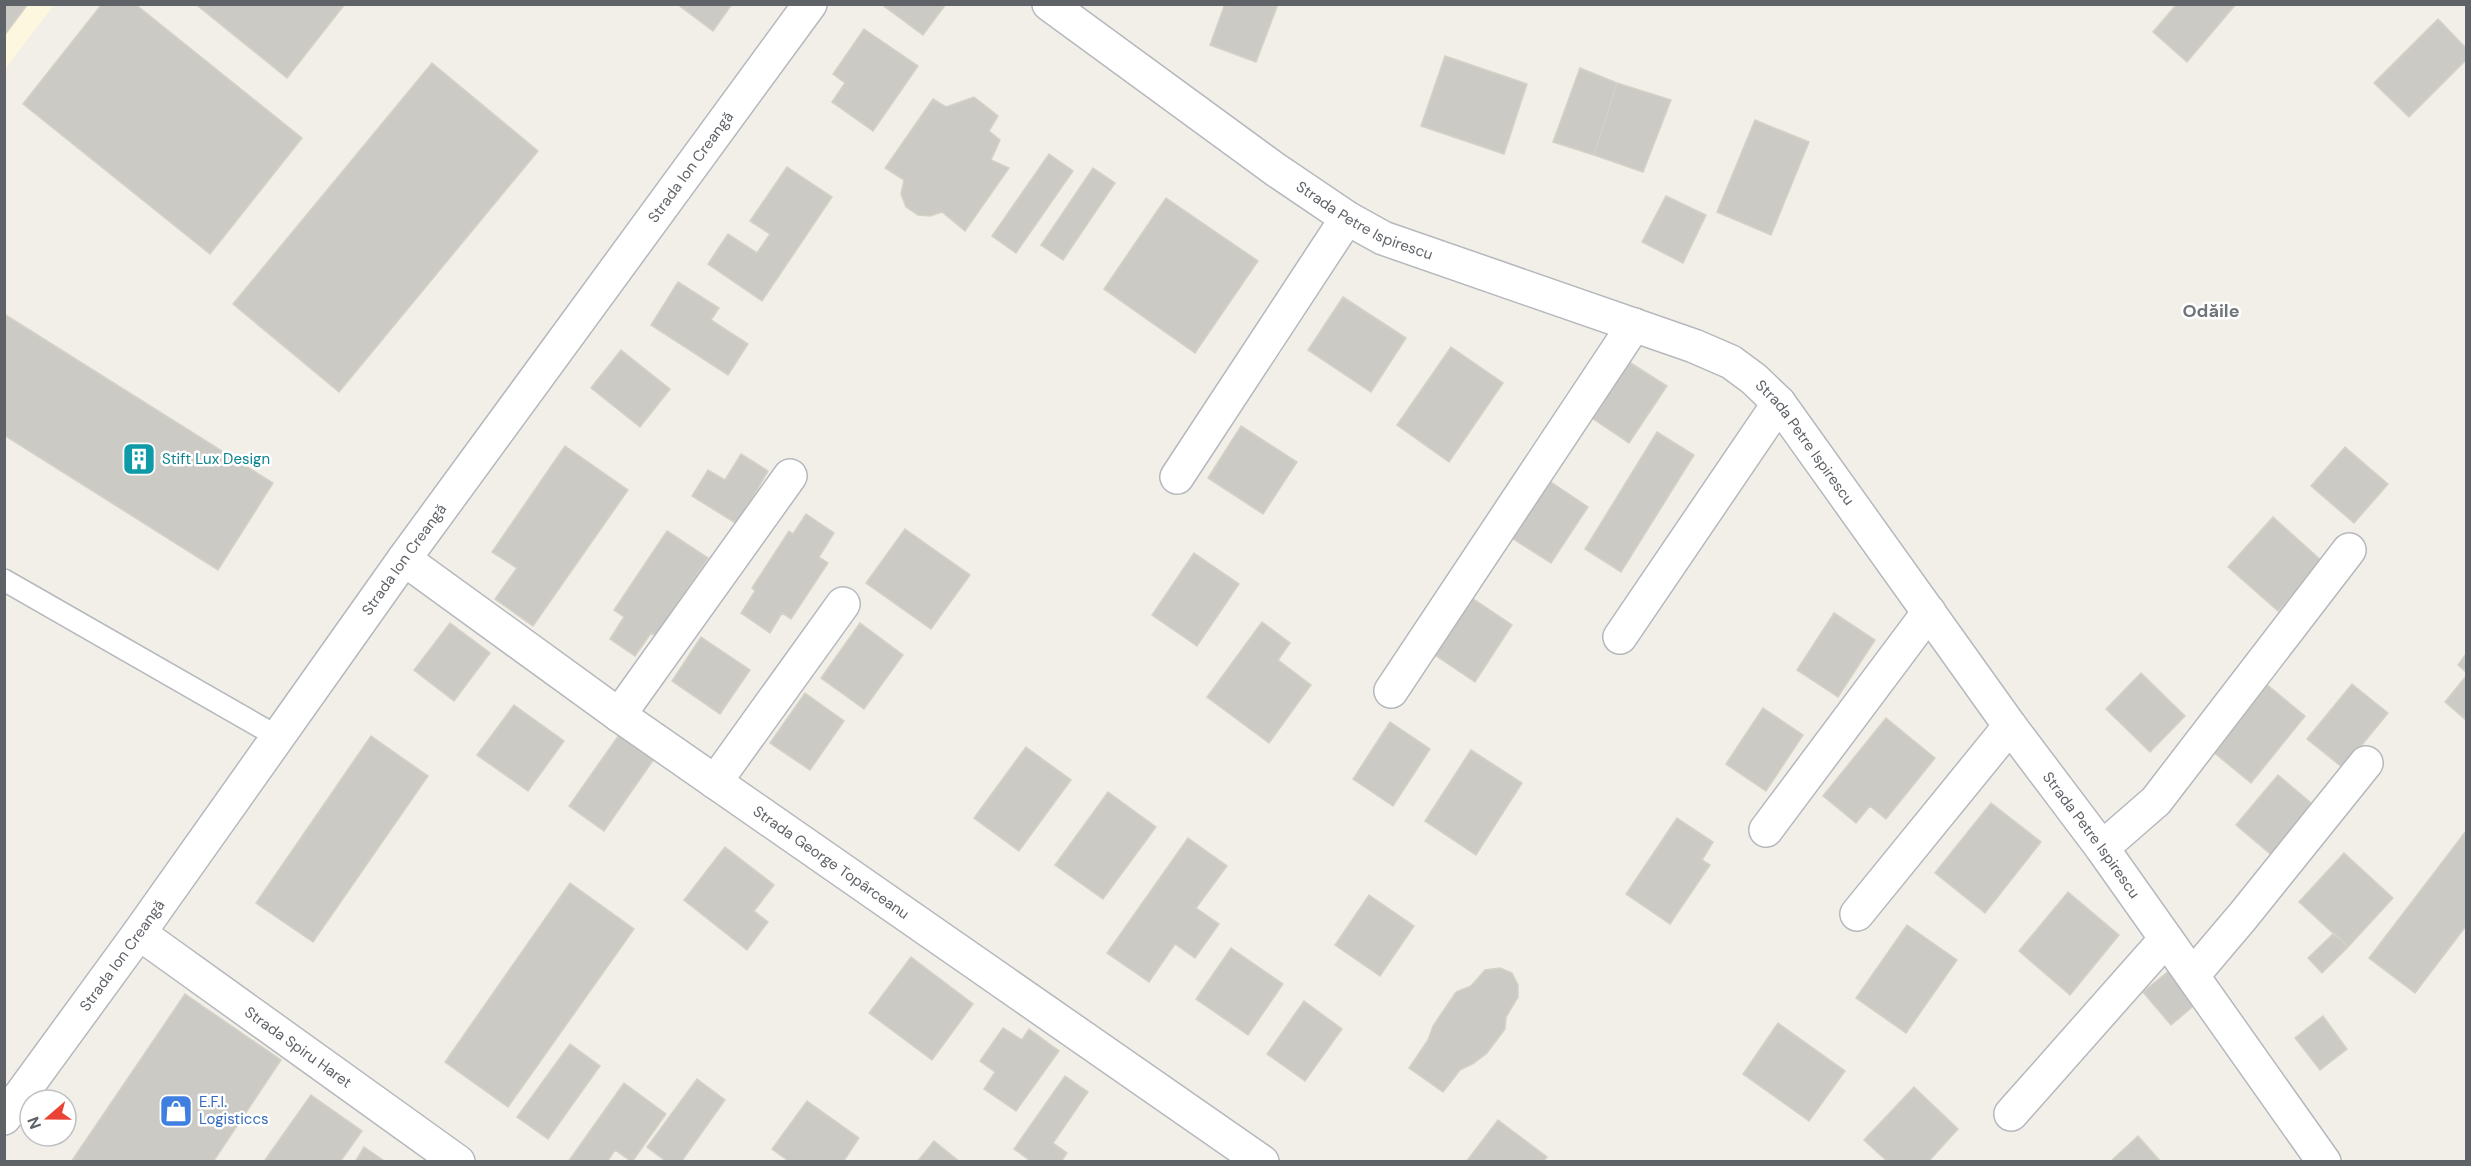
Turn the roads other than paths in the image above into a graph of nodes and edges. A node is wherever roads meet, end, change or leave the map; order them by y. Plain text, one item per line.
1 (810, 4) edge
2 (1048, 4) edge
3 (1347, 218) junction
4 (1634, 325) junction
5 (1779, 403) junction
6 (790, 476) dead end
7 (1177, 477) dead end
8 (2349, 550) dead end
9 (404, 559) junction
10 (4, 580) edge
11 (843, 604) dead end
12 (1929, 612) junction
13 (1620, 637) dead end
14 (1390, 692) dead end
15 (619, 715) junction
16 (2010, 726) junction
17 (278, 737) junction
18 (2366, 763) dead end
19 (715, 782) junction
20 (1766, 830) dead end
21 (2102, 848) junction
22 (1857, 914) dead end
23 (139, 933) junction
24 (2166, 939) junction
25 (2193, 975) junction
26 (2011, 1114) dead end
27 (4, 1118) edge
28 (458, 1161) edge
29 (1262, 1161) edge
30 (2324, 1161) edge

1 - 9 street, Strada Ion Creangă
2 - 3 street, Strada Petre Ispirescu
3 - 4 street, Strada Petre Ispirescu
3 - 7 street
4 - 5 street, Strada Petre Ispirescu
4 - 14 street
5 - 12 street, Strada Petre Ispirescu
5 - 13 street
6 - 15 street
8 - 21 street
9 - 15 street, Strada George Topârceanu
9 - 17 street, Strada Ion Creangă
10 - 17 lane
11 - 19 street
12 - 16 street, Strada Petre Ispirescu
12 - 20 street
15 - 19 street, Strada George Topârceanu
16 - 21 street, Strada Petre Ispirescu
16 - 22 street
17 - 23 street, Strada Ion Creangă
18 - 25 street
19 - 29 street, Strada George Topârceanu
21 - 24 street, Strada Petre Ispirescu
23 - 27 street, Strada Ion Creangă
23 - 28 street, Strada Spiru Haret
24 - 25 street, Strada Petre Ispirescu
24 - 26 street
25 - 30 street, Strada Petre Ispirescu

